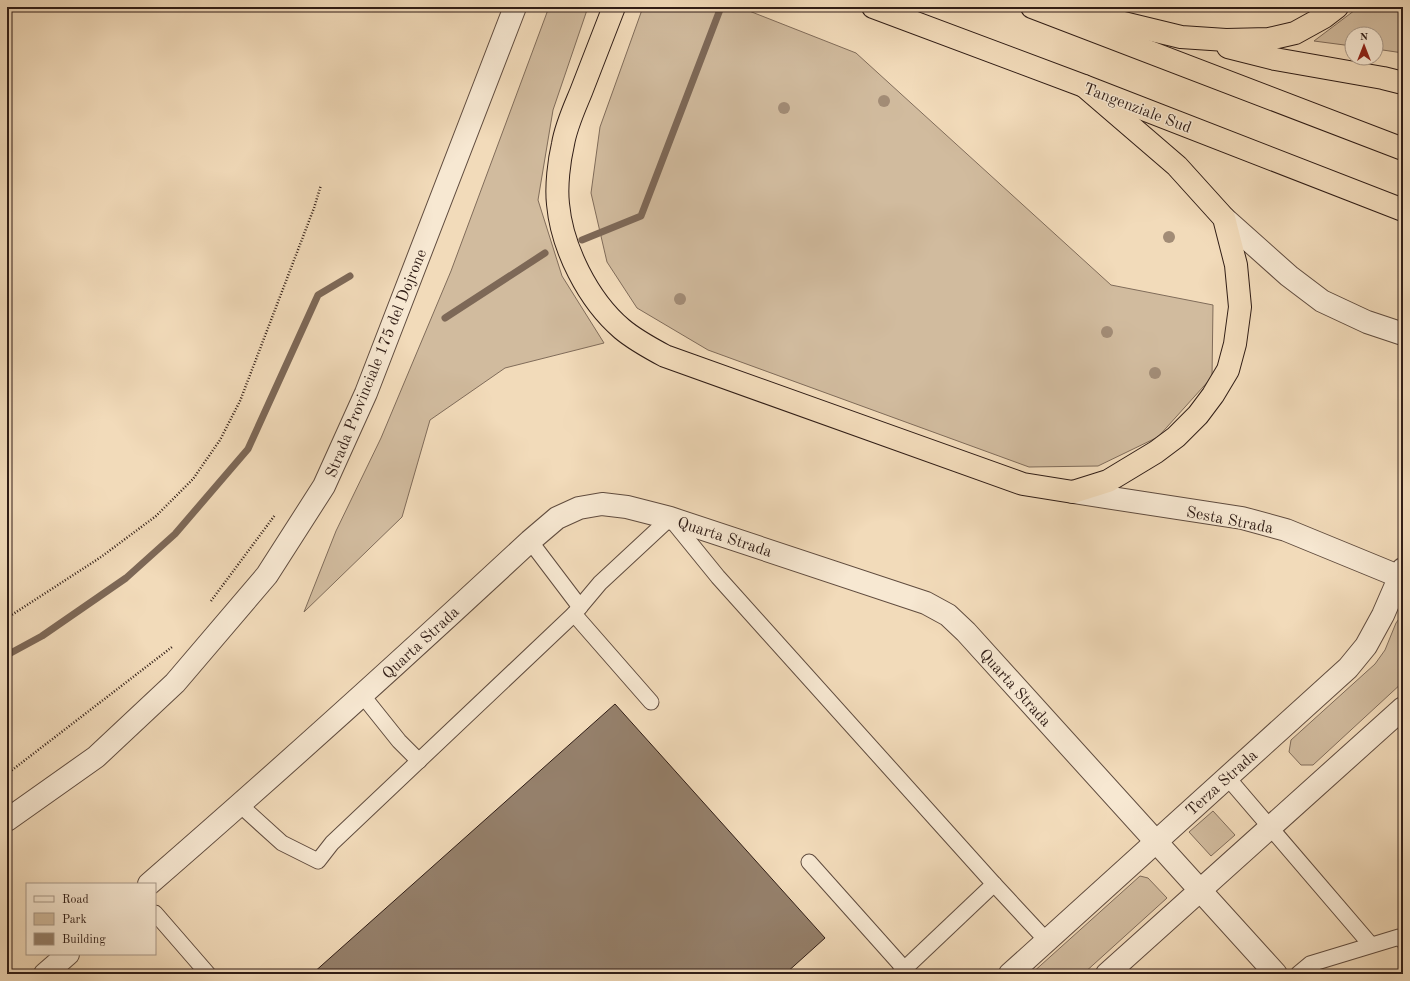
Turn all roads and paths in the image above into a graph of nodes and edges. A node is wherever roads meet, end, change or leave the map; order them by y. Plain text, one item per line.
1 (516, 7) edge
2 (614, 7) edge
3 (873, 7) edge
4 (1032, 7) edge
5 (1057, 7) edge
6 (1337, 7) edge
7 (1181, 37) junction
8 (1396, 80) edge
9 (1084, 86) junction
10 (1403, 149) edge
11 (321, 185) dead end
12 (1403, 210) edge
13 (1224, 218) junction
14 (1403, 334) edge
15 (1073, 492) junction
16 (277, 512) dead end
17 (670, 518) junction
18 (530, 541) junction
19 (1402, 574) edge
20 (207, 607) dead end
21 (577, 610) junction
22 (7, 618) edge
23 (177, 644) dead end
24 (362, 696) junction
25 (651, 702) dead end
26 (1403, 708) edge
27 (419, 761) junction
28 (7, 774) edge
29 (1227, 777) junction
30 (240, 805) junction
31 (7, 820) edge
32 (1270, 827) junction
33 (1156, 841) junction
34 (809, 862) dead end
35 (150, 883) edge
36 (994, 884) junction
37 (1201, 890) junction
38 (156, 914) edge
39 (1047, 941) junction
40 (1403, 941) edge
41 (1371, 945) junction
42 (67, 955) edge
43 (904, 972) edge
44 (45, 974) edge
45 (208, 974) edge
46 (1010, 974) edge
47 (1107, 974) edge
48 (1276, 974) edge
49 (1298, 974) edge

1 - 31 street, Strada Provinciale 175 del Dojrone
2 - 15 highway
3 - 9 highway, Tangenziale Sud
4 - 10 highway
5 - 7 highway
6 - 7 highway
7 - 8 highway
9 - 12 highway, Tangenziale Sud
9 - 13 highway
11 - 22 path
13 - 14 street
13 - 15 highway
15 - 19 street, Sesta Strada
16 - 20 path
17 - 18 street, Quarta Strada
17 - 21 lane
17 - 33 street, Quarta Strada
17 - 36 lane
18 - 21 lane
18 - 24 street, Quarta Strada
19 - 29 street, Terza Strada
21 - 25 lane
21 - 27 lane
23 - 28 path
24 - 27 lane
24 - 30 street, Quarta Strada
26 - 32 street
27 - 30 lane
29 - 32 lane
29 - 33 street, Terza Strada
30 - 35 street, Quarta Strada
32 - 37 street
32 - 41 lane
33 - 37 street, Quarta Strada
33 - 39 street, Terza Strada
34 - 43 lane
36 - 39 lane
36 - 43 lane
37 - 47 street
37 - 48 street, Quarta Strada
38 - 45 lane
39 - 46 street, Terza Strada
40 - 41 lane
41 - 49 lane
42 - 44 street

